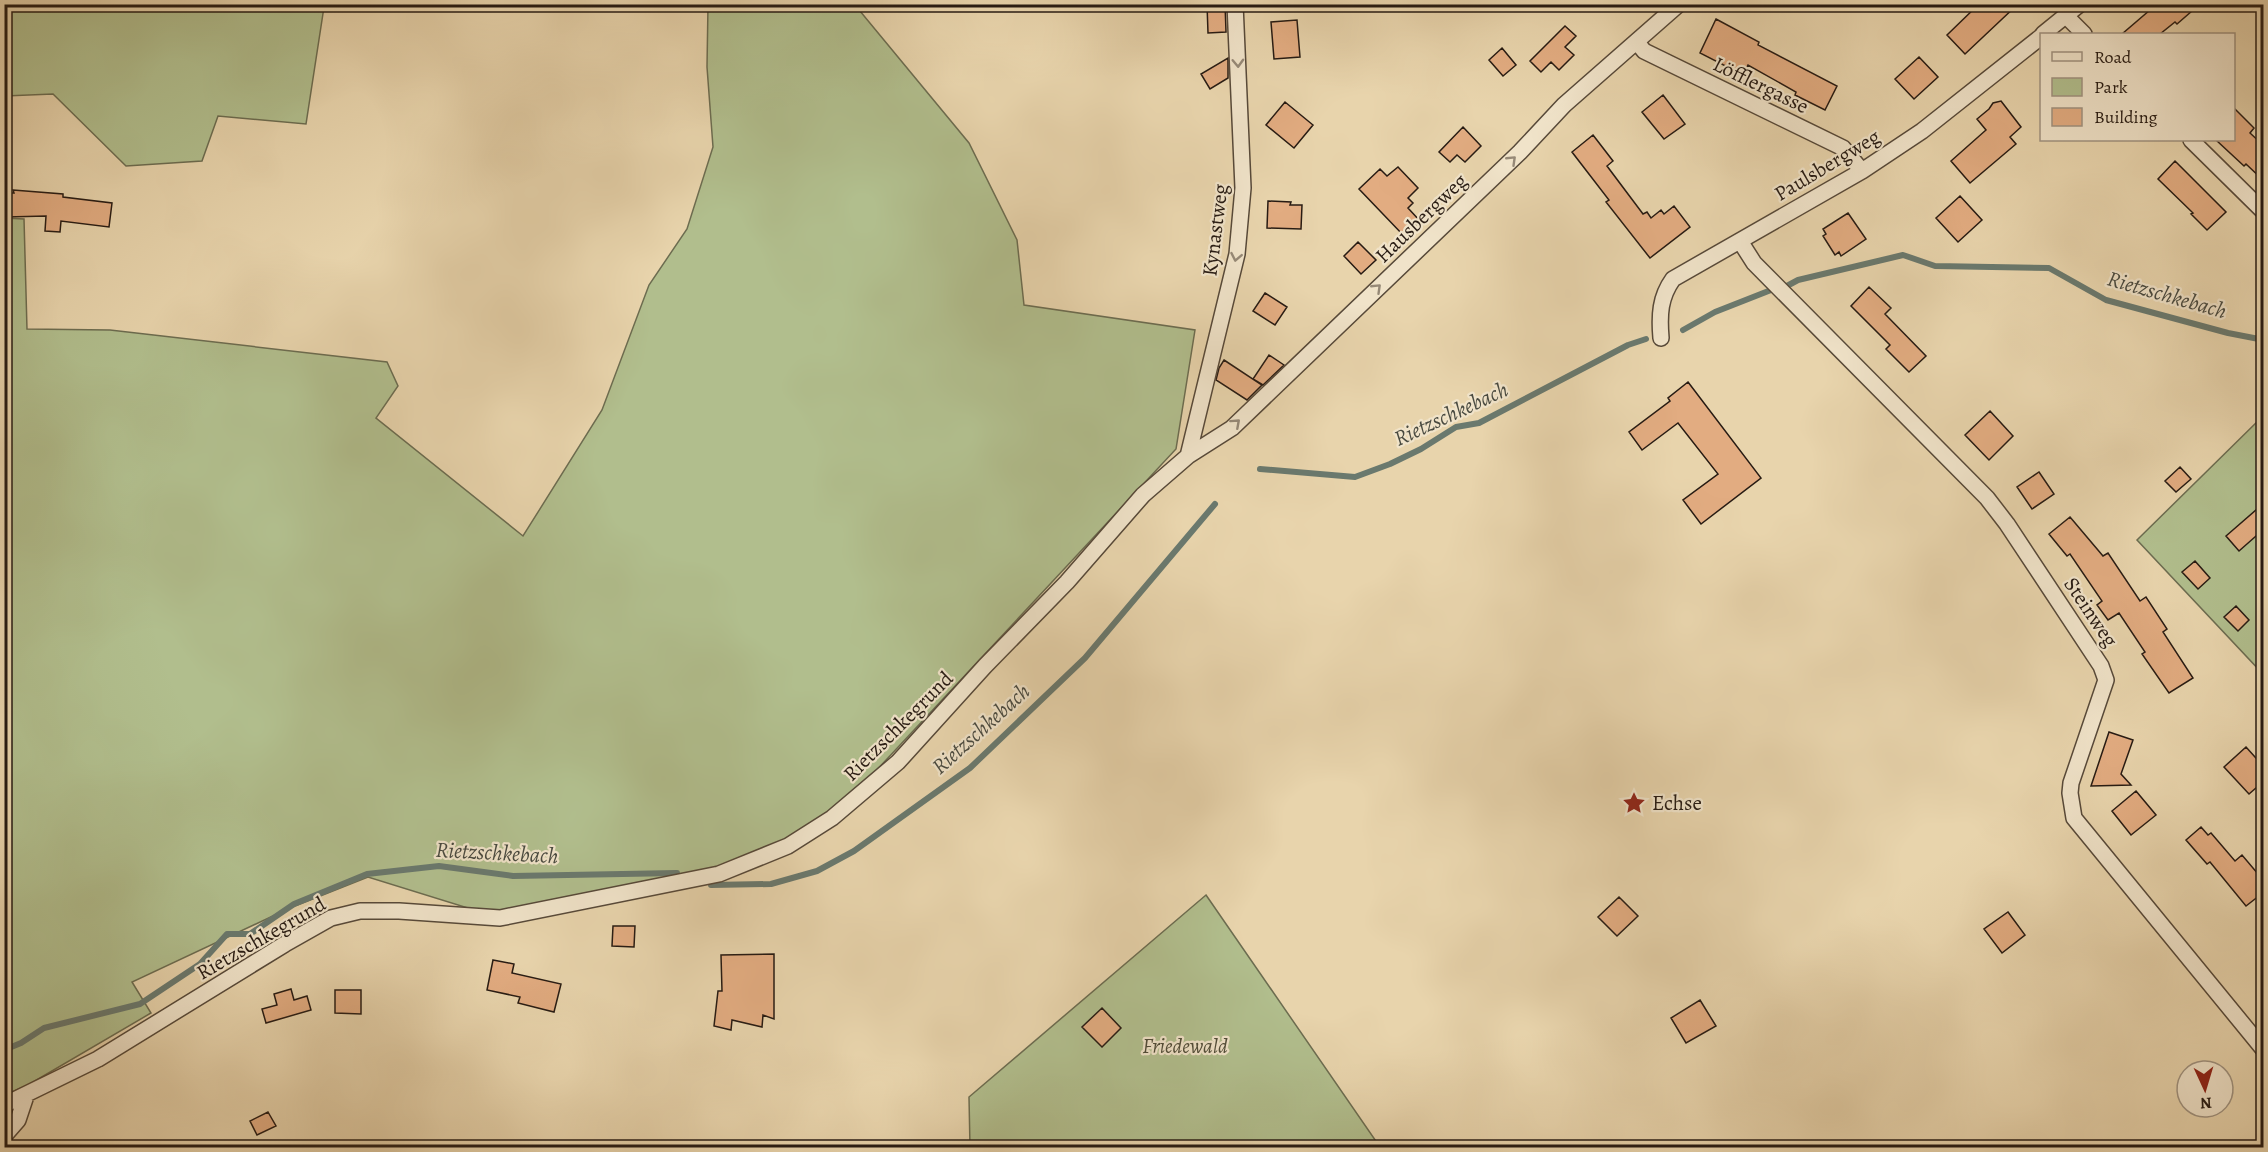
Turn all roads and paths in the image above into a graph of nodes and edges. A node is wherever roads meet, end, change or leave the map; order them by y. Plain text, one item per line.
1 (1235, 4) edge
2 (1679, 4) edge
3 (2079, 4) edge
4 (2066, 16) junction
5 (2045, 33) edge
6 (2083, 33) edge
7 (2040, 37) edge
8 (1637, 42) junction
9 (2192, 141) edge
10 (1862, 171) junction
11 (2264, 212) edge
12 (1740, 241) junction
13 (1661, 338) dead end
14 (1188, 456) junction
15 (2264, 1050) edge
16 (26, 1096) junction
17 (4, 1105) edge
18 (4, 1136) edge

1 -> 14 street, Kynastweg
2 - 8 street, Hausbergweg
3 - 4 street, Paulsbergweg
4 - 5 street, Paulsbergweg
4 - 6 street
7 - 10 street, Paulsbergweg
8 - 10 street, Löfflergasse
14 -> 8 street, Hausbergweg
9 - 11 street
10 - 12 street, Paulsbergweg
12 - 13 street, Paulsbergweg
12 - 15 street, Steinweg
14 - 16 street, Rietzschkegrund
16 - 17 street, Rietzschkegrund
16 - 18 street

